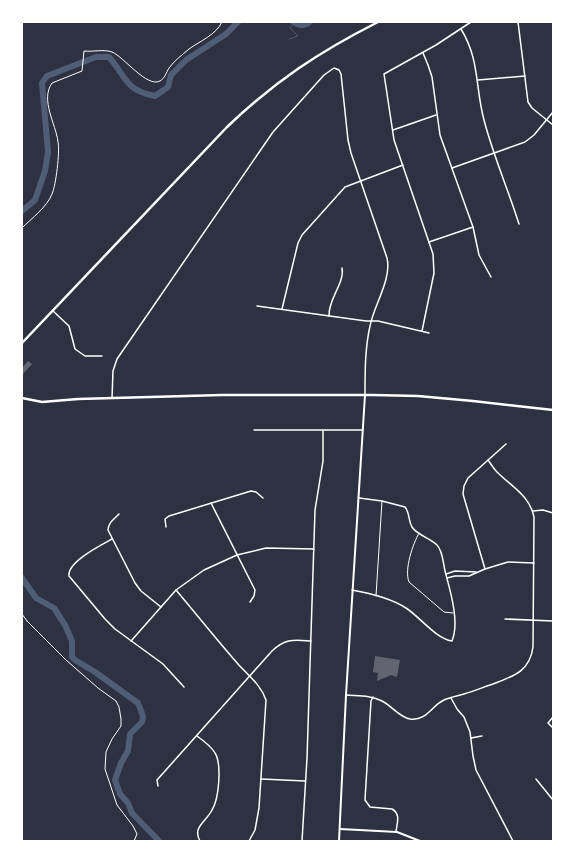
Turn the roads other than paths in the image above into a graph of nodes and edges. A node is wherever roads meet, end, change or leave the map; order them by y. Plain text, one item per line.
1 (378, 22) edge
2 (471, 22) edge
3 (518, 22) edge
4 (461, 29) junction
5 (423, 53) junction
6 (525, 76) junction
7 (478, 80) junction
8 (553, 112) edge
9 (436, 115) junction
10 (547, 120) junction
11 (553, 125) edge
12 (392, 130) junction
13 (495, 154) junction
14 (403, 165) junction
15 (452, 168) junction
16 (360, 181) junction
17 (519, 224) dead end
18 (473, 227) junction
19 (430, 242) junction
20 (342, 268) dead end
21 (491, 277) dead end
22 (257, 306) dead end
23 (282, 310) junction
24 (54, 311) junction
25 (329, 316) junction
26 (371, 321) junction
27 (422, 331) junction
28 (429, 333) dead end
29 (22, 343) edge
30 (102, 356) dead end
31 (365, 395) junction
32 (22, 398) edge
33 (112, 398) junction
34 (553, 410) edge
35 (254, 430) dead end
36 (363, 430) junction
37 (323, 431) junction
38 (506, 444) dead end
39 (488, 460) junction
40 (263, 498) dead end
41 (358, 498) junction
42 (382, 501) junction
43 (211, 503) junction
44 (533, 511) junction
45 (553, 513) edge
46 (119, 514) dead end
47 (166, 527) dead end
48 (419, 533) junction
49 (112, 539) junction
50 (314, 549) junction
51 (237, 555) junction
52 (534, 563) junction
53 (485, 569) junction
54 (476, 572) junction
55 (446, 574) junction
56 (447, 578) junction
57 (176, 590) junction
58 (352, 590) junction
59 (376, 596) junction
60 (250, 602) dead end
61 (161, 607) junction
62 (453, 613) junction
63 (505, 619) dead end
64 (534, 620) junction
65 (553, 621) edge
66 (131, 641) junction
67 (311, 641) junction
68 (250, 676) junction
69 (184, 687) dead end
70 (346, 695) junction
71 (373, 697) junction
72 (451, 697) junction
73 (553, 717) edge
74 (553, 728) edge
75 (197, 735) junction
76 (482, 736) dead end
77 (471, 738) junction
78 (536, 778) dead end
79 (261, 779) junction
80 (305, 781) junction
81 (158, 786) dead end
82 (553, 800) edge
83 (340, 829) junction
84 (396, 832) junction
85 (200, 841) edge
86 (249, 841) edge
87 (302, 841) edge
88 (339, 841) edge
89 (420, 841) edge
90 (513, 841) edge

1 - 24 main road
2 - 4 street
3 - 6 street
4 - 5 street
4 - 7 street
5 - 9 street
5 - 12 street
6 - 7 street
6 - 10 street
7 - 13 street
8 - 10 street
9 - 12 street
9 - 15 street
10 - 11 street
10 - 13 street
12 - 14 street
13 - 15 street
13 - 17 street
14 - 16 street
14 - 19 street
15 - 18 street
16 - 23 street
16 - 26 street
16 - 33 street
18 - 19 street
18 - 21 street
19 - 27 street
20 - 25 street
22 - 23 street
23 - 25 street
24 - 29 main road
24 - 30 street
25 - 26 street
26 - 27 street
26 - 31 street
27 - 28 street
31 - 33 main road
31 - 34 main road
31 - 36 street
32 - 33 main road
35 - 37 street
36 - 37 street
36 - 41 street
37 - 50 street
38 - 39 street
39 - 44 street
39 - 53 street
40 - 43 street
41 - 42 street
41 - 58 street
42 - 48 street
42 - 59 lane
43 - 47 street
43 - 51 street
44 - 45 street
44 - 52 street
46 - 49 street
48 - 55 street
48 - 62 lane
49 - 61 street
49 - 66 street
50 - 51 street
50 - 67 street
51 - 57 street
51 - 60 street
52 - 53 street
52 - 64 street
53 - 54 street
54 - 55 street
54 - 56 street
55 - 56 street
56 - 62 street
57 - 61 street
57 - 68 street
58 - 59 street
58 - 70 street
59 - 62 street
61 - 66 street
63 - 64 street
64 - 65 street
64 - 72 street
66 - 69 street
67 - 68 street
67 - 80 street
68 - 75 street
68 - 79 street
70 - 71 street
70 - 83 street
71 - 72 street
71 - 84 street
72 - 77 street
73 - 74 street
75 - 81 street
75 - 85 street
76 - 77 street
77 - 90 street
78 - 82 street
79 - 80 street
79 - 86 street
80 - 87 street
83 - 84 street
83 - 88 street
84 - 89 street

